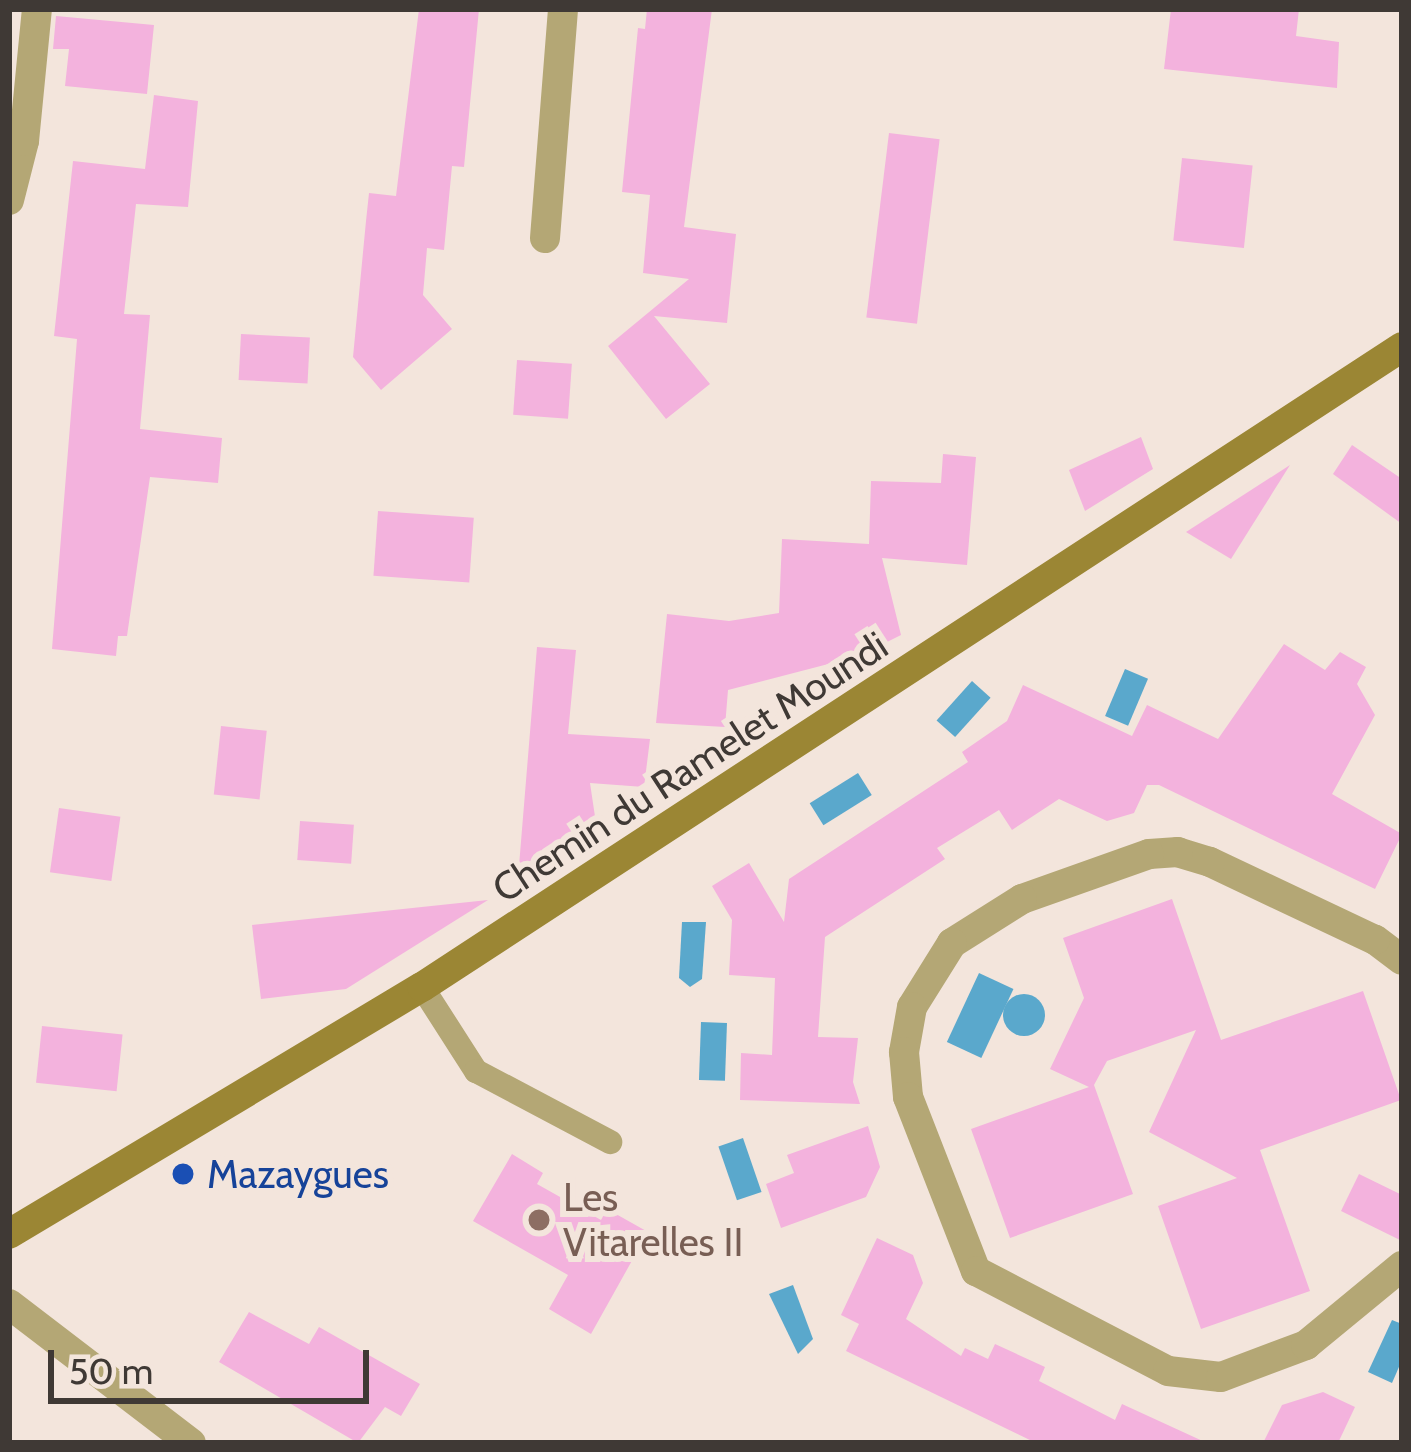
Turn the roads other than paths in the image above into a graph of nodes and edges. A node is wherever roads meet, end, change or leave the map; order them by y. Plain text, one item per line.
1 (37, 9) edge
2 (563, 9) edge
3 (9, 200) edge
4 (545, 238) dead end
5 (1402, 347) edge
6 (1402, 960) edge
7 (422, 987) junction
8 (610, 1142) dead end
9 (9, 1234) edge
10 (1402, 1266) edge
11 (9, 1304) edge
12 (190, 1443) edge

1 - 3 street
2 - 4 street
5 - 7 main road, Chemin du Ramelet Moundi
6 - 10 street
7 - 8 lane
7 - 9 main road, Chemin du Ramelet Moundi
11 - 12 street

